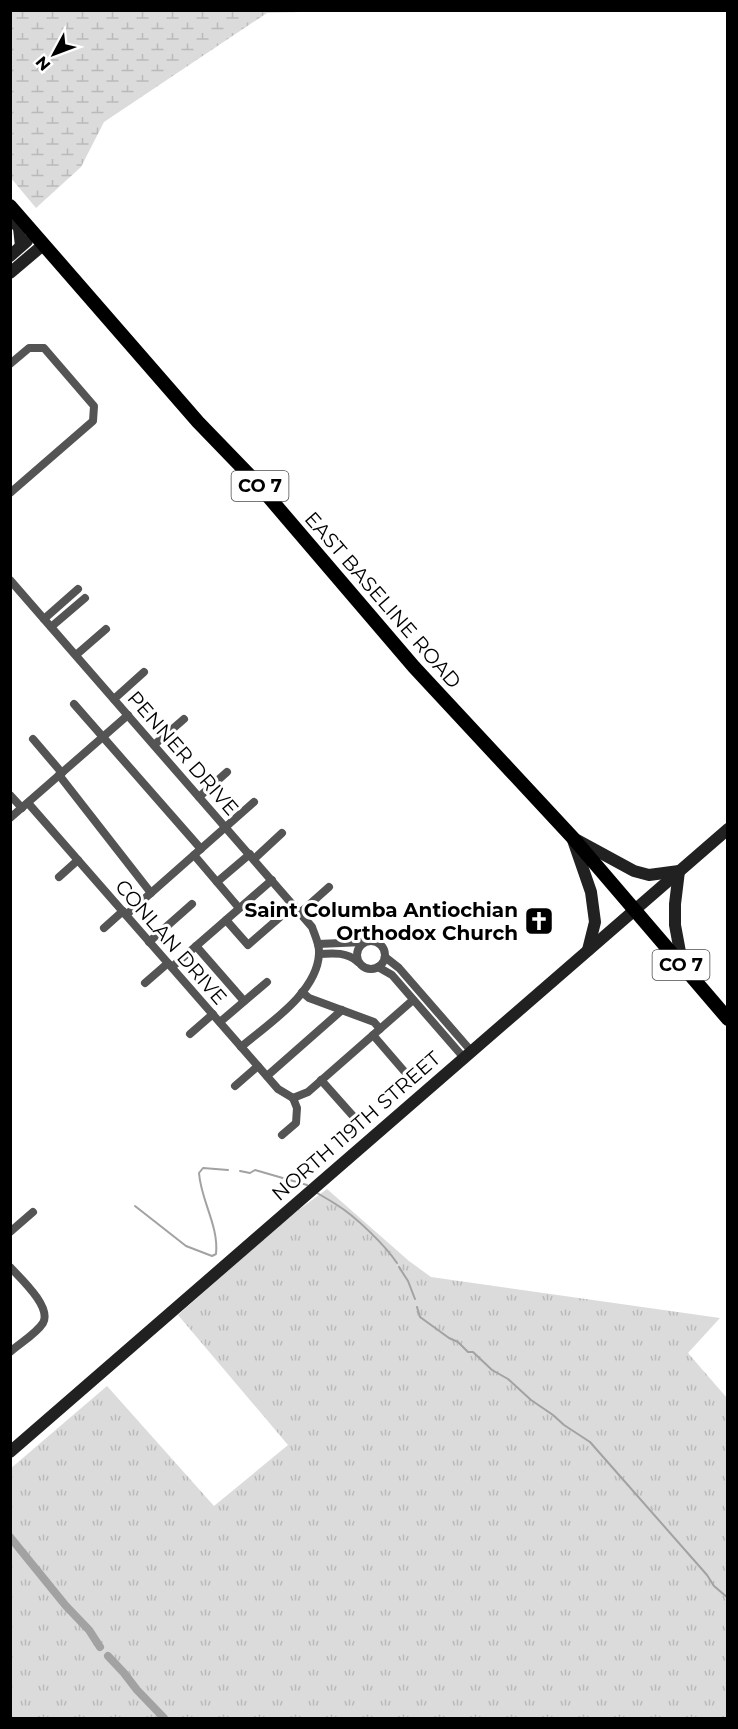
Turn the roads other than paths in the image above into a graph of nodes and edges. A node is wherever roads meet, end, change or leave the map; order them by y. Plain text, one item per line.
1 (10, 206) edge
2 (10, 217) edge
3 (39, 240) junction
4 (21, 246) junction
5 (10, 256) edge
6 (10, 273) edge
7 (10, 364) edge
8 (10, 493) edge
9 (10, 580) edge
10 (78, 590) dead end
11 (85, 598) dead end
12 (44, 619) junction
13 (51, 627) junction
14 (106, 629) dead end
15 (76, 655) junction
16 (144, 672) dead end
17 (114, 699) junction
18 (74, 704) dead end
19 (128, 715) junction
20 (184, 719) dead end
21 (103, 737) junction
22 (33, 739) dead end
23 (154, 745) junction
24 (228, 772) dead end
25 (61, 774) junction
26 (10, 795) edge
27 (199, 797) junction
28 (254, 802) dead end
29 (25, 806) junction
30 (10, 818) edge
31 (226, 827) junction
32 (728, 829) edge
33 (282, 834) dead end
34 (573, 838) junction
35 (197, 852) junction
36 (252, 856) junction
37 (78, 860) junction
38 (678, 872) junction
39 (59, 877) dead end
40 (272, 880) junction
41 (217, 882) junction
42 (329, 887) dead end
43 (151, 892) junction
44 (192, 904) dead end
45 (294, 904) junction
46 (239, 908) junction
47 (634, 910) junction
48 (301, 912) junction
49 (124, 913) junction
50 (226, 920) junction
51 (104, 928) dead end
52 (150, 942) junction
53 (364, 942) junction
54 (318, 944) junction
55 (196, 946) junction
56 (588, 950) junction
57 (319, 954) junction
58 (385, 957) junction
59 (358, 962) junction
60 (170, 965) junction
61 (378, 967) junction
62 (683, 968) junction
63 (267, 982) dead end
64 (145, 983) dead end
65 (302, 992) junction
66 (413, 1000) junction
67 (244, 1001) junction
68 (342, 1010) junction
69 (213, 1014) junction
70 (728, 1019) edge
71 (220, 1022) junction
72 (376, 1032) junction
73 (190, 1034) dead end
74 (241, 1047) junction
75 (468, 1055) junction
76 (258, 1066) junction
77 (404, 1071) dead end
78 (267, 1076) junction
79 (321, 1080) junction
80 (235, 1086) dead end
81 (292, 1098) junction
82 (353, 1116) dead end
83 (282, 1135) dead end
84 (33, 1212) dead end
85 (10, 1232) edge
86 (10, 1268) edge
87 (10, 1352) edge
88 (10, 1452) edge

1 - 3 main road, EAST BASELINE ROAD / CO 7
2 - 4 street
3 - 4 street
3 - 6 street
3 - 34 main road, EAST BASELINE ROAD / CO 7
4 - 5 street
7 - 8 street
9 - 12 street, PENNER DRIVE
10 - 12 street
11 - 13 street
12 - 13 street, PENNER DRIVE
13 - 15 street, PENNER DRIVE
14 - 15 street
15 - 17 street, PENNER DRIVE
16 - 17 street
17 - 19 street, PENNER DRIVE
18 - 21 street
19 - 21 street
19 - 23 street, PENNER DRIVE
20 - 23 street
21 - 25 street
21 - 35 street
22 - 25 street
23 - 27 street, PENNER DRIVE
24 - 27 street
25 - 29 street
25 - 43 street
26 - 29 street, CONLAN DRIVE
27 - 31 street, PENNER DRIVE
28 - 31 street
29 - 30 street
29 - 37 street, CONLAN DRIVE
31 - 35 street
31 - 36 street, PENNER DRIVE
32 - 38 street, NORTH 119TH STREET
33 - 36 street
34 - 38 street
34 - 47 main road, EAST BASELINE ROAD / CO 7
34 - 56 street
35 - 41 street
35 - 43 street
36 - 40 street, PENNER DRIVE
36 - 41 street
37 - 39 street
37 - 49 street, CONLAN DRIVE
38 - 47 street, NORTH 119TH STREET
38 - 62 street
40 - 45 street, PENNER DRIVE
40 - 46 street
41 - 46 street
42 - 48 street
43 - 49 street
44 - 52 street
45 - 48 street, PENNER DRIVE
45 - 50 street
46 - 50 street
47 - 56 street, NORTH 119TH STREET
47 - 62 main road, EAST BASELINE ROAD / CO 7
48 - 54 street, PENNER DRIVE
49 - 51 street
49 - 52 street, CONLAN DRIVE
50 - 55 street
52 - 60 street, CONLAN DRIVE
53 - 54 street
53 - 58 street
53 - 59 street
54 - 57 street, PENNER DRIVE
55 - 60 street
55 - 67 street
56 - 75 street, NORTH 119TH STREET
57 - 59 street
57 - 65 street
58 - 61 street
58 - 75 street
59 - 61 street
60 - 64 street
60 - 69 street, CONLAN DRIVE
61 - 66 street
62 - 70 main road, EAST BASELINE ROAD / CO 7
63 - 67 street
65 - 68 street
65 - 74 street
66 - 72 street
66 - 75 street
67 - 71 street
68 - 72 street
68 - 78 street
69 - 71 street, CONLAN DRIVE
69 - 73 street
71 - 74 street, CONLAN DRIVE
72 - 77 street
72 - 79 street
74 - 76 street, CONLAN DRIVE
75 - 88 street, NORTH 119TH STREET
76 - 78 street, CONLAN DRIVE
76 - 80 street
78 - 81 street, CONLAN DRIVE
79 - 81 street
79 - 82 street
81 - 83 street
84 - 85 street
86 - 87 street

